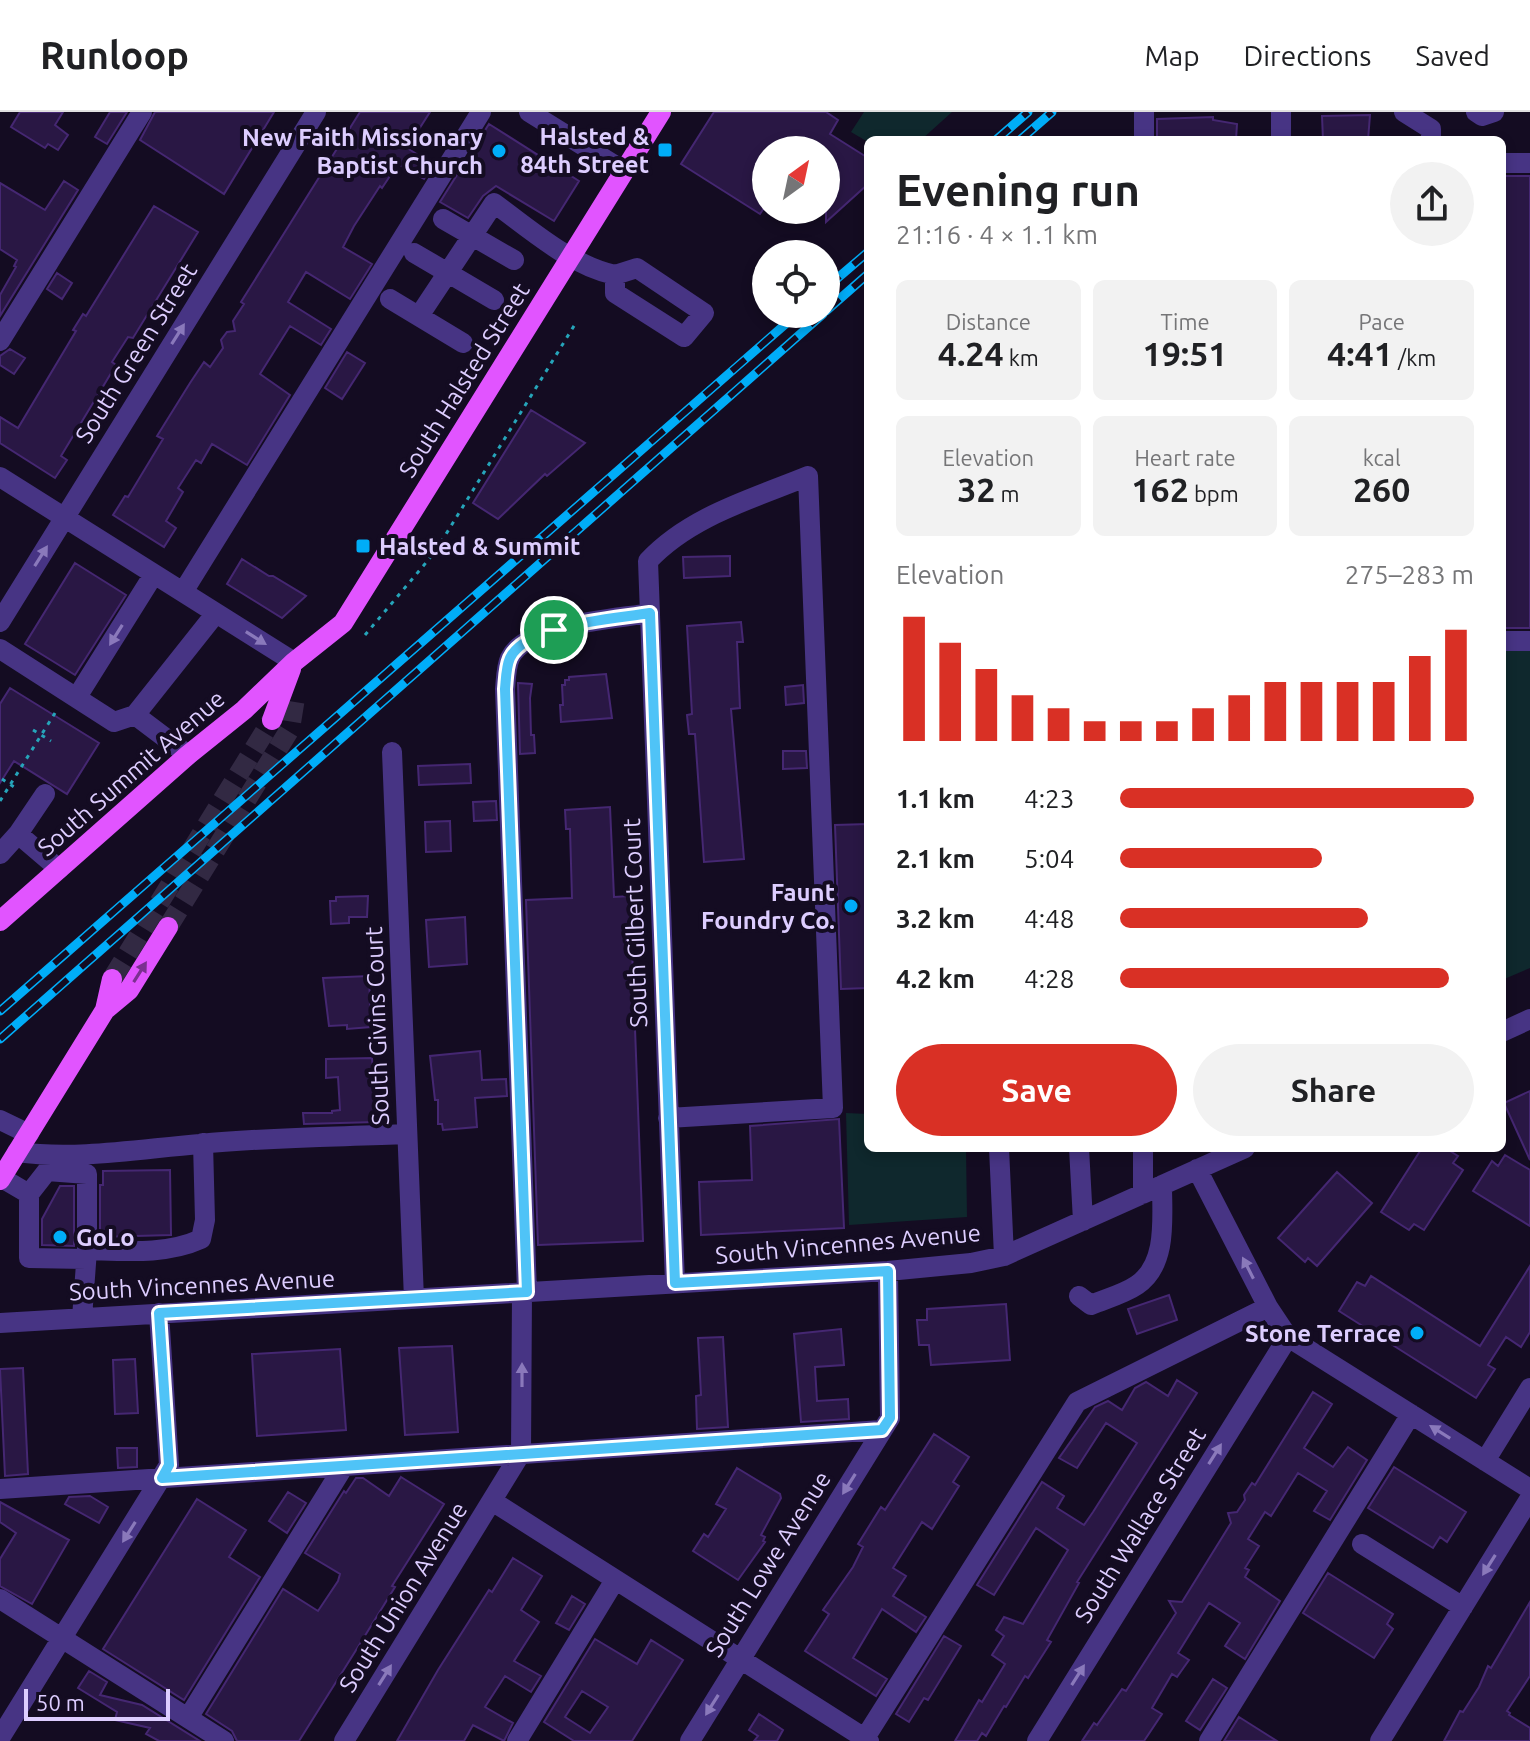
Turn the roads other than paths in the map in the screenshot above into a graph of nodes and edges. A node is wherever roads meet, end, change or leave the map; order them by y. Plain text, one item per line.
1 (142, 112) edge
2 (316, 112) edge
3 (481, 112) edge
4 (529, 112) edge
5 (661, 112) edge
6 (1144, 112) edge
7 (1281, 112) edge
8 (1404, 112) edge
9 (1476, 112) edge
10 (1494, 112) edge
11 (1144, 136) edge
12 (1281, 136) edge
13 (1431, 136) edge
14 (1506, 163) edge
15 (1530, 163) edge
16 (624, 171) junction
17 (443, 219) dead end
18 (472, 236) junction
19 (414, 253) dead end
20 (571, 257) junction
21 (514, 260) dead end
22 (448, 273) junction
23 (615, 275) dead end
24 (390, 299) dead end
25 (494, 300) dead end
26 (419, 316) junction
27 (0, 341) edge
28 (463, 343) dead end
29 (0, 477) edge
30 (64, 518) junction
31 (154, 574) junction
32 (183, 592) junction
33 (216, 613) junction
34 (650, 613) junction
35 (0, 622) edge
36 (1506, 641) edge
37 (1530, 641) edge
38 (0, 649) edge
39 (294, 662) junction
40 (77, 697) junction
41 (295, 698) tunnel mouth
42 (135, 715) junction
43 (272, 720) tunnel mouth
44 (392, 752) dead end
45 (188, 755) junction
46 (45, 794) dead end
47 (18, 834) junction
48 (0, 854) edge
49 (59, 869) junction
50 (0, 921) edge
51 (168, 927) tunnel mouth
52 (112, 979) tunnel mouth
53 (105, 1010) junction
54 (1530, 1019) edge
55 (1506, 1030) edge
56 (668, 1118) junction
57 (0, 1120) edge
58 (29, 1134) junction
59 (407, 1134) junction
60 (203, 1143) junction
61 (17, 1152) junction
62 (999, 1152) edge
63 (1079, 1152) edge
64 (1143, 1152) edge
65 (1236, 1152) edge
66 (1197, 1169) junction
67 (1, 1179) edge
68 (1162, 1185) junction
69 (29, 1194) junction
70 (1143, 1194) junction
71 (1083, 1221) junction
72 (87, 1255) junction
73 (1004, 1256) junction
74 (888, 1271) junction
75 (675, 1283) junction
76 (525, 1292) junction
77 (1079, 1296) dead end
78 (414, 1299) junction
79 (1268, 1307) junction
80 (159, 1313) junction
81 (82, 1318) junction
82 (0, 1323) edge
83 (1288, 1337) junction
84 (1530, 1388) edge
85 (1411, 1414) junction
86 (882, 1430) junction
87 (521, 1453) junction
88 (1485, 1461) junction
89 (344, 1466) junction
90 (162, 1478) junction
91 (0, 1489) edge
92 (1530, 1489) edge
93 (1530, 1498) edge
94 (492, 1501) junction
95 (1362, 1544) dead end
96 (615, 1580) junction
97 (0, 1599) edge
98 (1463, 1607) junction
99 (62, 1638) junction
100 (740, 1659) junction
101 (188, 1718) junction
102 (0, 1738) edge
103 (865, 1740) edge
104 (224, 1741) edge
105 (344, 1741) edge
106 (517, 1741) edge
107 (690, 1741) edge
108 (1037, 1741) edge
109 (1209, 1741) edge
110 (1380, 1741) edge

1 - 27 street
30 -> 2 street, South Green Street
3 - 32 street
4 - 16 street
5 - 16 main road, South Halsted Street
6 - 11 street
7 - 12 street
8 - 13 street
9 - 10 street
14 - 15 street
16 - 20 main road, South Halsted Street
17 - 18 street
18 - 20 street
18 - 21 street
18 - 22 street
19 - 22 street
20 - 23 street
20 - 39 main road, South Halsted Street
22 - 25 street
22 - 26 street
24 - 26 street
26 - 28 street
29 - 30 street
30 - 31 street
35 -> 30 street, South Green Street
31 - 32 street
31 -> 40 street
32 - 33 street
33 -> 39 street
33 - 42 street
34 - 56 street, South Gilbert Court
34 - 56 street, South Gilbert Court
34 - 76 street
36 - 37 street
38 - 40 street
39 - 41 main road
39 - 43 main road
39 - 45 main road, South Summit Avenue
40 - 42 street
42 - 45 street
44 - 59 street, South Givins Court
45 - 49 main road, South Summit Avenue
46 - 47 street
47 - 48 street
47 - 49 street
49 - 50 main road, South Summit Avenue
53 -> 51 main road
52 - 53 main road
53 - 58 main road
54 - 55 street
56 - 75 street, South Gilbert Court
57 - 58 street
58 - 61 main road
59 - 60 street
59 - 78 street, South Givins Court
60 - 61 street
60 - 72 street
61 - 67 main road
62 - 73 street
63 - 71 street
64 - 70 street
65 - 66 street, South Vincennes Avenue
66 - 68 street, South Vincennes Avenue
79 -> 66 street
67 - 69 street
68 - 70 street, South Vincennes Avenue
68 - 77 street
69 - 72 street
69 - 72 street
70 - 71 street, South Vincennes Avenue
71 - 73 street, South Vincennes Avenue
72 - 81 street
73 - 74 street, South Vincennes Avenue
74 - 75 street, South Vincennes Avenue
74 - 86 street, South Lowe Avenue
75 - 76 street, South Vincennes Avenue
76 - 78 street, South Vincennes Avenue
87 -> 76 street
78 - 80 street, South Vincennes Avenue
79 - 83 street
79 - 103 street
80 - 81 street, South Vincennes Avenue
80 - 90 street
81 - 82 street, South Vincennes Avenue
83 - 85 street
108 -> 83 street, South Wallace Street
84 - 88 street
88 -> 85 street
85 - 109 street
86 - 87 street
86 -> 100 street, South Lowe Avenue
87 - 89 street
87 - 94 street, South Union Avenue
88 - 92 street
89 - 90 street
89 - 101 street
90 - 91 street
90 -> 99 street
93 -> 98 street
94 - 96 street
105 -> 94 street, South Union Avenue
95 - 98 street
96 - 100 street
96 - 106 street
97 - 99 street
98 - 110 street
99 - 101 street
99 - 102 street
100 - 103 street
100 -> 107 street, South Lowe Avenue
101 - 104 street

